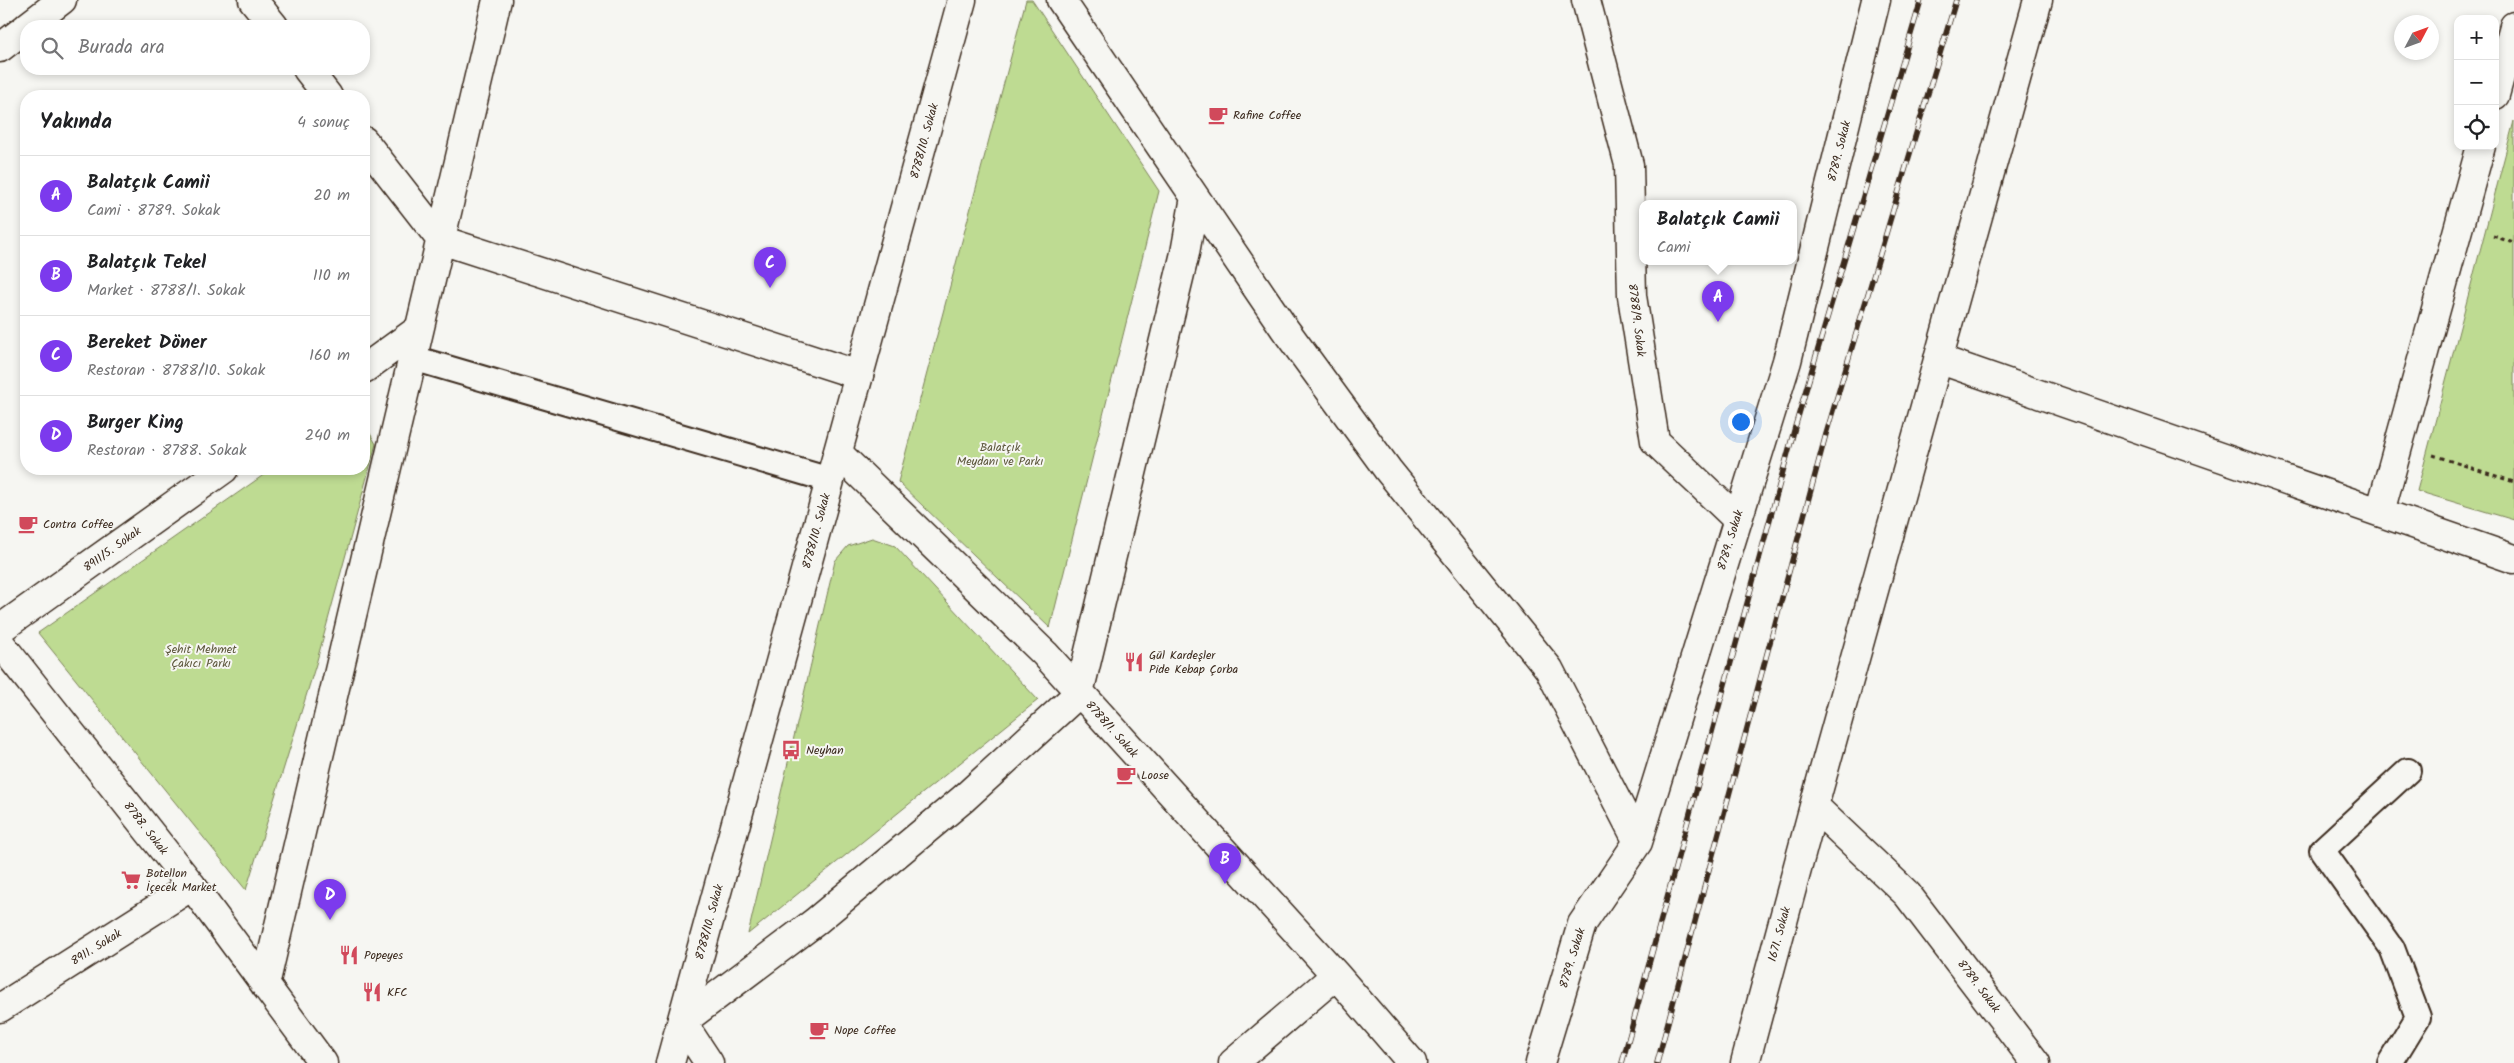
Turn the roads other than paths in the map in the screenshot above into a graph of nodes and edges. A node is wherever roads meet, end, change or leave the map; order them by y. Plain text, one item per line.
1 (62, 0) edge
2 (253, 0) edge
3 (497, 0) edge
4 (962, 0) edge
5 (1061, 0) edge
6 (1586, 0) edge
7 (1876, 0) edge
8 (2038, 0) edge
9 (36, 20) edge
10 (269, 20) edge
11 (2514, 26) edge
12 (20, 32) edge
13 (0, 48) edge
14 (312, 75) edge
15 (2499, 80) edge
16 (323, 90) edge
17 (370, 150) edge
18 (2480, 150) edge
19 (1195, 197) junction
20 (441, 240) junction
21 (419, 329) junction
22 (412, 358) junction
23 (1938, 359) junction
24 (370, 365) edge
25 (859, 375) junction
26 (838, 453) junction
27 (216, 475) edge
28 (830, 480) junction
29 (2380, 512) junction
30 (1737, 519) junction
31 (2514, 559) edge
32 (0, 629) edge
33 (0, 643) edge
34 (1079, 693) junction
35 (2408, 771) dead end
36 (1814, 806) junction
37 (1638, 842) junction
38 (192, 886) junction
39 (1336, 975) junction
40 (266, 985) junction
41 (0, 1008) edge
42 (682, 1022) junction
43 (323, 1063) edge
44 (670, 1063) edge
45 (709, 1063) edge
46 (1233, 1063) edge
47 (1412, 1063) edge
48 (1540, 1063) edge
49 (1745, 1063) edge
50 (2036, 1063) edge
51 (2390, 1063) edge

1 - 9 street
2 - 10 street
3 - 20 street
4 - 25 street, 8788/10. Sokak
5 - 19 street
6 - 30 street, 8788/9. Sokak
7 - 30 street, 8789. Sokak
8 - 23 street, 1671. Sokak
11 - 15 street
12 - 13 street
14 - 16 street
17 - 20 street
18 - 29 street
19 - 34 street
19 - 37 street
20 - 21 street
20 - 25 street
21 - 22 street
21 - 24 street
22 - 28 lane
22 - 40 street
23 - 29 street
23 - 36 street, 1671. Sokak
25 - 26 street, 8788/10. Sokak
26 - 28 street, 8788/10. Sokak
26 - 34 street, 8788/1. Sokak
27 - 32 street, 8911/5. Sokak
28 - 42 street, 8788/10. Sokak
29 - 31 street
30 - 37 street, 8789. Sokak
33 - 38 street, 8788. Sokak
34 - 39 street, 8788/1. Sokak
34 - 42 street
35 - 51 lane
36 - 49 street, 1671. Sokak
36 - 50 street, 8789. Sokak
37 - 48 street, 8789. Sokak
38 - 40 street, 8788. Sokak
38 - 41 street, 8911. Sokak
39 - 46 street
39 - 47 street, 8788/1. Sokak
40 - 43 street, 8788. Sokak
42 - 44 street, 8788/10. Sokak
42 - 45 street

